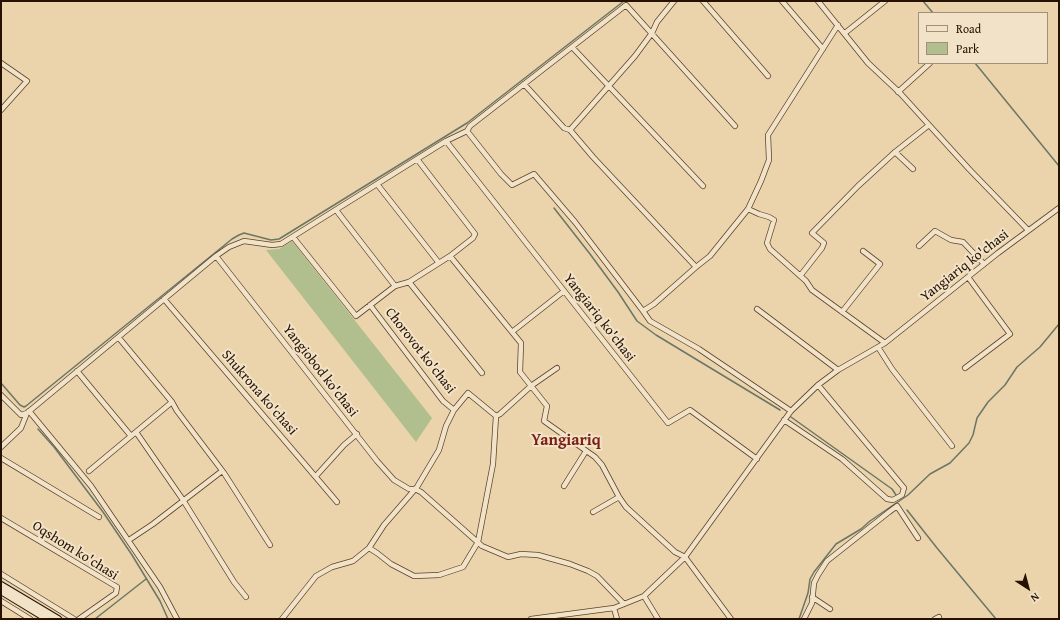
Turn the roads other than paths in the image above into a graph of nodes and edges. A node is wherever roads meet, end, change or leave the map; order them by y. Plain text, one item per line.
1 (674, 1) edge
2 (703, 1) edge
3 (782, 1) edge
4 (818, 1) edge
5 (885, 1) edge
6 (838, 25) junction
7 (652, 33) junction
8 (845, 33) junction
9 (572, 47) junction
10 (823, 49) junction
11 (1, 63) edge
12 (929, 64) edge
13 (768, 76) dead end
14 (524, 84) junction
15 (608, 86) junction
16 (898, 92) junction
17 (1, 110) edge
18 (929, 125) junction
19 (735, 126) dead end
20 (570, 130) junction
21 (467, 131) junction
22 (446, 141) junction
23 (895, 152) junction
24 (417, 159) junction
25 (913, 170) dead end
26 (377, 184) junction
27 (703, 186) dead end
28 (1059, 208) edge
29 (748, 209) junction
30 (336, 210) junction
31 (1028, 230) junction
32 (293, 237) junction
33 (919, 246) dead end
34 (862, 252) dead end
35 (216, 256) junction
36 (450, 256) junction
37 (439, 263) junction
38 (984, 264) junction
39 (696, 267) junction
40 (800, 276) junction
41 (968, 277) junction
42 (409, 282) junction
43 (395, 286) junction
44 (564, 291) junction
45 (164, 299) junction
46 (370, 306) junction
47 (757, 309) dead end
48 (643, 311) junction
49 (842, 312) junction
50 (512, 332) junction
51 (119, 338) junction
52 (885, 342) junction
53 (878, 347) junction
54 (557, 368) dead end
55 (965, 368) dead end
56 (838, 370) junction
57 (77, 371) junction
58 (482, 373) dead end
59 (818, 385) junction
60 (531, 386) junction
61 (1, 395) edge
62 (172, 402) junction
63 (454, 410) junction
64 (791, 411) junction
65 (28, 412) junction
66 (496, 416) junction
67 (784, 420) junction
68 (136, 432) junction
69 (357, 434) junction
70 (131, 436) junction
71 (952, 446) dead end
72 (1, 447) edge
73 (586, 451) junction
74 (1, 458) edge
75 (757, 458) junction
76 (90, 471) dead end
77 (222, 471) junction
78 (316, 476) junction
79 (564, 486) dead end
80 (415, 489) junction
81 (619, 497) junction
82 (183, 500) junction
83 (337, 502) dead end
84 (593, 512) dead end
85 (99, 517) dead end
86 (1, 518) edge
87 (918, 538) dead end
88 (129, 540) junction
89 (478, 542) junction
90 (270, 546) dead end
91 (369, 548) junction
92 (685, 556) junction
93 (1, 574) edge
94 (1, 584) edge
95 (1, 591) edge
96 (644, 596) junction
97 (246, 597) dead end
98 (812, 597) junction
99 (1, 601) edge
100 (624, 604) junction
101 (614, 608) junction
102 (830, 609) dead end
103 (30, 619) edge
104 (47, 619) edge
105 (58, 619) edge
106 (74, 619) edge
107 (79, 619) edge
108 (177, 619) edge
109 (282, 619) edge
110 (532, 619) edge
111 (618, 619) edge
112 (658, 619) edge
113 (731, 619) edge
114 (804, 619) edge

1 - 7 street
2 - 13 street
3 - 10 street
4 - 6 street
5 - 8 street
6 - 8 street
6 - 10 street
7 - 9 street
7 - 15 street
7 - 19 street
8 - 16 street
9 - 14 street
9 - 15 street
10 - 29 street
11 - 17 street
12 - 16 street
14 - 20 street
14 - 21 street
15 - 20 street
15 - 27 street
16 - 18 street
18 - 23 street
18 - 31 street
20 - 39 street
21 - 22 street
21 - 48 street
22 - 24 street
22 - 44 street, Yangiariq ko'chasi
23 - 25 street
23 - 40 street
24 - 26 street
24 - 36 street
26 - 30 street
26 - 37 street
28 - 31 street, Yangiariq ko'chasi
29 - 39 street
29 - 40 street
30 - 32 street
30 - 43 street, Chorovot ko'chasi
31 - 38 street, Yangiariq ko'chasi
32 - 35 street
32 - 46 street
33 - 38 street
34 - 49 street
35 - 45 street
35 - 69 street, Yangiobod ko'chasi
36 - 37 street
36 - 50 street
37 - 42 street
38 - 41 street, Yangiariq ko'chasi
39 - 48 street
40 - 49 street
41 - 52 street, Yangiariq ko'chasi
41 - 55 street
42 - 43 street
42 - 58 street
43 - 46 street
44 - 50 street
44 - 75 street, Yangiariq ko'chasi
45 - 51 street
45 - 78 street, Shukrona ko'chasi
46 - 63 street, Chorovot ko'chasi
47 - 56 street
48 - 64 street
49 - 52 street
50 - 60 street
51 - 57 street
51 - 62 street
52 - 53 street, Yangiariq ko'chasi
53 - 56 street, Yangiariq ko'chasi
53 - 71 street
54 - 60 street
56 - 59 street, Yangiariq ko'chasi
57 - 65 street
57 - 70 street
59 - 64 street, Yangiariq ko'chasi
59 - 67 street
60 - 66 street
60 - 73 street
61 - 65 street
62 - 68 street
62 - 77 street
63 - 66 street
63 - 80 street
64 - 67 street, Yangiariq ko'chasi
65 - 72 street
65 - 88 street
66 - 89 street
67 - 75 street
68 - 70 street
68 - 82 street
69 - 78 street
69 - 80 street, Yangiobod ko'chasi
70 - 76 street
73 - 79 street
73 - 81 street
74 - 85 street
75 - 92 street
77 - 82 street
77 - 90 street
78 - 83 street, Shukrona ko'chasi
80 - 89 street, Yangiobod ko'chasi
80 - 91 street
81 - 84 street
81 - 92 street
82 - 88 street
82 - 97 street
86 - 107 street, Oqshom ko'chasi
87 - 98 street
88 - 108 street
89 - 91 street
89 - 100 street, Yangiobod ko'chasi
91 - 109 street
92 - 96 street
92 - 113 street
93 - 106 street
94 - 105 main road
95 - 104 main road
96 - 100 street
96 - 112 street
98 - 102 street
98 - 114 street
99 - 103 street
100 - 101 street
101 - 110 street
101 - 111 street

